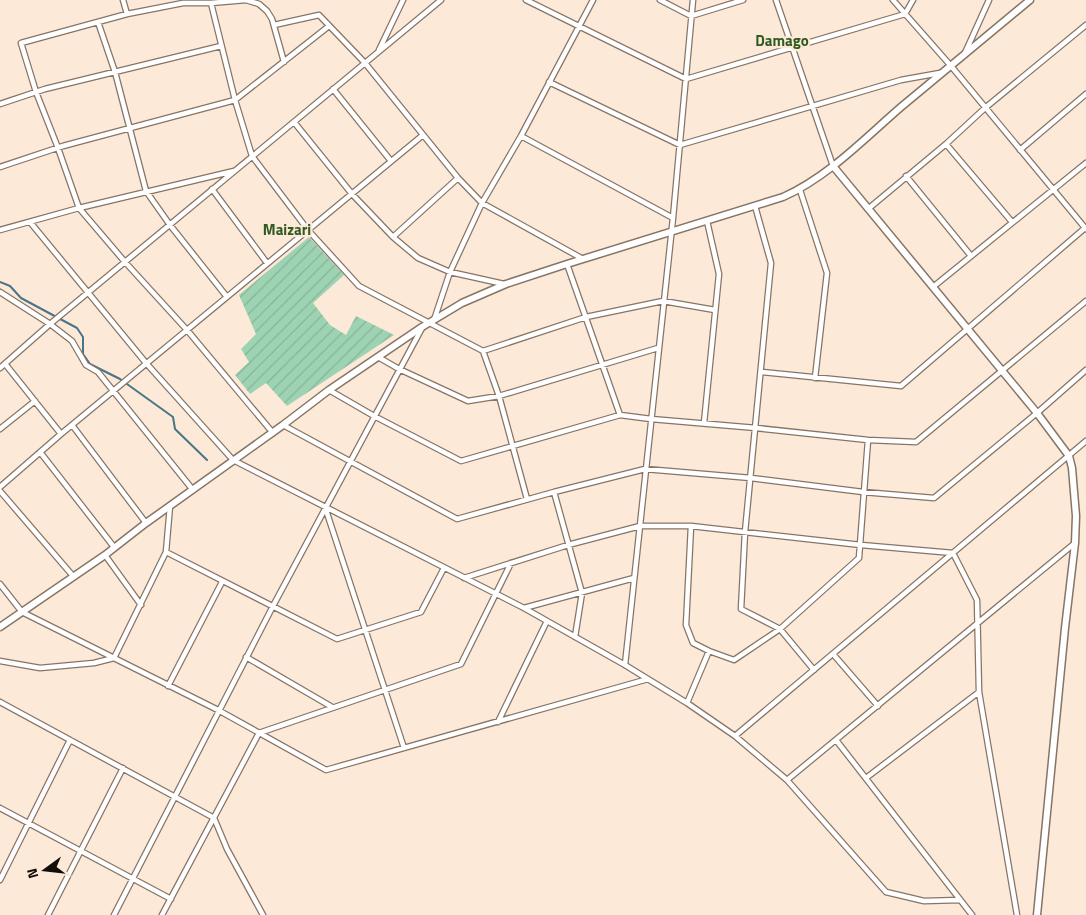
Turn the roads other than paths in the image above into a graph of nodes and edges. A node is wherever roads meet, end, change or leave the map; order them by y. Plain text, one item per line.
1 (123, 0) edge
2 (402, 0) edge
3 (440, 0) edge
4 (526, 0) edge
5 (593, 0) edge
6 (660, 0) edge
7 (693, 0) edge
8 (743, 0) edge
9 (776, 0) edge
10 (894, 0) edge
11 (913, 0) edge
12 (989, 0) edge
13 (1030, 0) edge
14 (211, 3) junction
15 (127, 14) junction
16 (905, 14) junction
17 (691, 16) junction
18 (98, 22) junction
19 (274, 25) junction
20 (1086, 25) edge
21 (328, 26) junction
22 (578, 26) junction
23 (220, 46) junction
24 (793, 49) junction
25 (378, 52) junction
26 (964, 54) junction
27 (284, 62) junction
28 (365, 64) junction
29 (951, 66) junction
30 (115, 72) junction
31 (942, 73) junction
32 (686, 79) junction
33 (548, 82) junction
34 (333, 89) junction
35 (36, 92) junction
36 (1086, 94) edge
37 (235, 100) junction
38 (0, 104) edge
39 (812, 108) junction
40 (985, 108) junction
41 (294, 122) junction
42 (130, 128) junction
43 (423, 135) junction
44 (520, 136) junction
45 (946, 144) junction
46 (680, 145) junction
47 (58, 148) junction
48 (1020, 150) junction
49 (252, 156) junction
50 (391, 161) junction
51 (1086, 163) edge
52 (833, 166) junction
53 (0, 167) edge
54 (235, 170) junction
55 (906, 176) junction
56 (458, 178) junction
57 (212, 189) junction
58 (800, 190) junction
59 (1053, 190) junction
60 (146, 191) junction
61 (352, 194) junction
62 (482, 203) junction
63 (755, 206) junction
64 (79, 208) junction
65 (868, 209) junction
66 (673, 218) junction
67 (706, 220) junction
68 (30, 222) junction
69 (1012, 222) junction
70 (170, 225) junction
71 (1086, 229) edge
72 (0, 230) edge
73 (308, 230) junction
74 (670, 231) junction
75 (393, 237) junction
76 (972, 256) junction
77 (583, 259) junction
78 (125, 262) junction
79 (267, 263) junction
80 (567, 264) junction
81 (450, 272) junction
82 (506, 284) junction
83 (933, 287) junction
84 (0, 292) edge
85 (88, 293) junction
86 (227, 297) junction
87 (663, 301) junction
88 (1086, 301) edge
89 (715, 310) junction
90 (586, 317) junction
91 (428, 323) junction
92 (50, 324) junction
93 (968, 329) junction
94 (187, 330) junction
95 (658, 348) junction
96 (483, 351) junction
97 (378, 357) junction
98 (146, 364) junction
99 (603, 364) junction
100 (6, 365) junction
101 (0, 368) edge
102 (399, 369) junction
103 (1086, 370) edge
104 (1003, 371) junction
105 (762, 372) junction
106 (815, 378) junction
107 (329, 390) junction
108 (113, 391) junction
109 (499, 396) junction
110 (35, 401) junction
111 (1037, 413) junction
112 (620, 415) junction
113 (374, 416) junction
114 (650, 419) junction
115 (704, 423) junction
116 (72, 425) junction
117 (284, 425) junction
118 (756, 428) junction
119 (0, 429) edge
120 (273, 433) junction
121 (61, 434) junction
122 (868, 440) junction
123 (1086, 441) edge
124 (514, 446) junction
125 (40, 452) junction
126 (1068, 456) junction
127 (233, 460) junction
128 (350, 462) junction
129 (645, 469) junction
130 (751, 478) junction
131 (0, 487) edge
132 (193, 490) junction
133 (0, 491) edge
134 (554, 492) junction
135 (863, 492) junction
136 (527, 499) junction
137 (170, 506) junction
138 (324, 507) junction
139 (146, 522) junction
140 (640, 526) junction
141 (691, 526) junction
142 (745, 532) junction
143 (1075, 543) junction
144 (568, 545) junction
145 (861, 545) junction
146 (114, 547) junction
147 (166, 552) junction
148 (953, 553) junction
149 (104, 554) junction
150 (511, 563) junction
151 (444, 568) junction
152 (73, 576) junction
153 (464, 578) junction
154 (634, 578) junction
155 (222, 582) junction
156 (0, 584) edge
157 (582, 593) junction
158 (496, 594) junction
159 (141, 606) junction
160 (273, 606) junction
161 (524, 608) junction
162 (22, 612) junction
163 (547, 621) junction
164 (978, 623) junction
165 (0, 628) edge
166 (365, 630) junction
167 (780, 630) junction
168 (575, 637) junction
169 (710, 651) junction
170 (833, 654) junction
171 (246, 657) junction
172 (114, 658) junction
173 (0, 661) edge
174 (625, 664) junction
175 (814, 670) junction
176 (648, 679) junction
177 (168, 686) junction
178 (385, 689) junction
179 (979, 692) junction
180 (0, 702) edge
181 (687, 703) junction
182 (878, 706) junction
183 (332, 707) junction
184 (218, 710) junction
185 (498, 722) junction
186 (259, 733) junction
187 (735, 736) junction
188 (70, 740) junction
189 (836, 740) junction
190 (404, 748) junction
191 (123, 768) junction
192 (866, 778) junction
193 (787, 780) junction
194 (174, 796) junction
195 (0, 808) edge
196 (214, 818) junction
197 (29, 823) junction
198 (81, 851) junction
199 (133, 879) junction
200 (0, 880) edge
201 (171, 899) junction
202 (960, 900) junction
203 (48, 915) edge
204 (114, 915) edge
205 (162, 915) edge
206 (263, 915) edge
207 (972, 915) edge
208 (1017, 915) edge
209 (1037, 915) edge

1 - 15 street
2 - 25 street
3 - 25 street
4 - 22 street
5 - 22 street
6 - 17 street
7 - 17 street
8 - 17 street
9 - 24 street
10 - 16 street
11 - 16 street
12 - 26 street
13 - 26 main road
14 - 15 street
14 - 19 street
14 - 23 street
15 - 18 street
16 - 24 street
16 - 29 street
17 - 32 street
18 - 30 street
18 - 35 street
19 - 21 street
19 - 27 street
20 - 40 street
21 - 27 street
21 - 28 street
22 - 32 street
22 - 33 street
23 - 30 street
23 - 37 street
24 - 32 street
24 - 39 street
25 - 28 street
26 - 29 main road
27 - 37 street
28 - 34 street
28 - 43 street
29 - 31 main road
29 - 40 street
30 - 35 street
30 - 42 street
31 - 39 street
31 - 52 main road
32 - 46 street
33 - 44 street
33 - 46 street
34 - 41 street
34 - 50 street
35 - 38 street
35 - 47 street
36 - 48 street
37 - 42 street
37 - 49 street
39 - 46 street
39 - 52 street
40 - 45 street
40 - 48 street
41 - 49 street
41 - 61 street
42 - 47 street
42 - 60 street
43 - 50 street
43 - 56 street
44 - 62 street
44 - 66 street
45 - 55 street
45 - 69 street
46 - 66 street
47 - 53 street
47 - 64 street
48 - 59 street
49 - 54 street
49 - 73 street
50 - 61 street
51 - 59 street
52 - 58 main road
52 - 65 main road
54 - 57 street
54 - 60 street
55 - 65 street
55 - 76 street
56 - 62 street
56 - 75 street
57 - 70 street
57 - 79 street
58 - 63 main road
58 - 106 street
59 - 69 street
59 - 71 street
60 - 64 street
60 - 70 street
61 - 73 street
61 - 75 street
62 - 77 street
62 - 81 street
63 - 67 main road
63 - 105 street
64 - 68 street
64 - 78 street
65 - 83 main road
66 - 74 street
67 - 74 main road
67 - 89 street
68 - 72 street
68 - 85 street
69 - 76 street
70 - 78 street
70 - 86 street
71 - 93 street
73 - 79 street
73 - 91 street
74 - 77 main road
74 - 87 street
75 - 81 street
76 - 83 street
77 - 80 main road
78 - 85 street
78 - 94 street
79 - 86 street
80 - 82 main road
80 - 90 street
81 - 82 street
81 - 91 street
82 - 91 main road
83 - 93 main road
84 - 92 street
85 - 92 street
85 - 98 street
86 - 94 street
87 - 89 street
87 - 90 street
87 - 95 street
88 - 104 street
89 - 115 street
90 - 96 street
90 - 99 street
91 - 96 street
91 - 97 main road
91 - 102 street
92 - 100 street
92 - 108 street
93 - 104 main road
93 - 106 street
94 - 98 street
94 - 120 street
95 - 99 street
95 - 114 street
96 - 109 street
97 - 102 street
97 - 107 main road
98 - 108 street
98 - 127 street
99 - 109 street
99 - 112 street
100 - 101 street
100 - 110 street
102 - 109 street
102 - 113 street
103 - 111 street
104 - 111 main road
104 - 122 street
105 - 106 street
105 - 118 street
107 - 113 street
107 - 117 main road
108 - 116 street
108 - 132 street
109 - 124 street
110 - 119 street
110 - 121 street
111 - 126 main road
111 - 135 street
112 - 114 street
112 - 124 street
113 - 124 street
113 - 128 street
114 - 115 street
114 - 129 street
115 - 118 street
116 - 121 street
116 - 139 street
117 - 120 main road
117 - 128 street
118 - 122 street
118 - 130 street
120 - 127 main road
121 - 125 street
122 - 135 street
123 - 126 street
124 - 136 street
125 - 131 street
125 - 146 street
126 - 143 main road
126 - 148 street
127 - 132 main road
127 - 138 street
128 - 136 street
128 - 138 street
129 - 130 street
129 - 134 street
129 - 140 street
130 - 135 street
130 - 142 street
132 - 137 main road
133 - 152 street
134 - 136 street
134 - 144 street
135 - 145 street
137 - 139 main road
137 - 147 street
138 - 151 street
138 - 160 street
138 - 166 street
139 - 146 main road
140 - 141 street
140 - 144 street
140 - 154 street
141 - 142 street
141 - 169 street
142 - 145 street
142 - 167 street
143 - 164 street
143 - 209 main road
144 - 150 street
144 - 157 street
145 - 148 street
145 - 167 street
146 - 149 main road
147 - 155 street
147 - 159 street
148 - 164 street
148 - 170 street
149 - 152 main road
149 - 159 street
150 - 153 street
150 - 158 street
151 - 153 street
151 - 166 street
152 - 162 main road
153 - 158 street
154 - 157 street
154 - 174 street
155 - 160 street
155 - 177 street
156 - 162 street
157 - 161 street
157 - 168 street
158 - 161 street
158 - 178 street
159 - 172 street
160 - 166 street
160 - 171 street
161 - 163 street
162 - 165 main road
162 - 172 street
163 - 168 street
163 - 185 street
164 - 179 street
164 - 182 street
166 - 178 street
167 - 169 street
167 - 175 street
168 - 174 street
169 - 181 street
170 - 175 street
170 - 182 street
171 - 183 street
171 - 184 street
172 - 173 street
172 - 177 street
174 - 176 street
175 - 187 street
176 - 181 street
176 - 185 street
177 - 184 street
178 - 183 street
178 - 190 street
179 - 192 street
179 - 208 street
180 - 188 street
181 - 187 street
182 - 189 street
183 - 186 street
184 - 186 street
184 - 194 street
185 - 190 street
186 - 190 street
186 - 196 street
187 - 193 street
188 - 191 street
188 - 197 street
189 - 192 street
189 - 193 street
191 - 194 street
191 - 198 street
192 - 202 street
193 - 202 street
194 - 196 street
194 - 199 street
195 - 197 street
196 - 201 street
196 - 206 street
197 - 198 street
197 - 200 street
198 - 199 street
198 - 203 street
199 - 201 street
199 - 204 street
201 - 205 street
202 - 207 street

